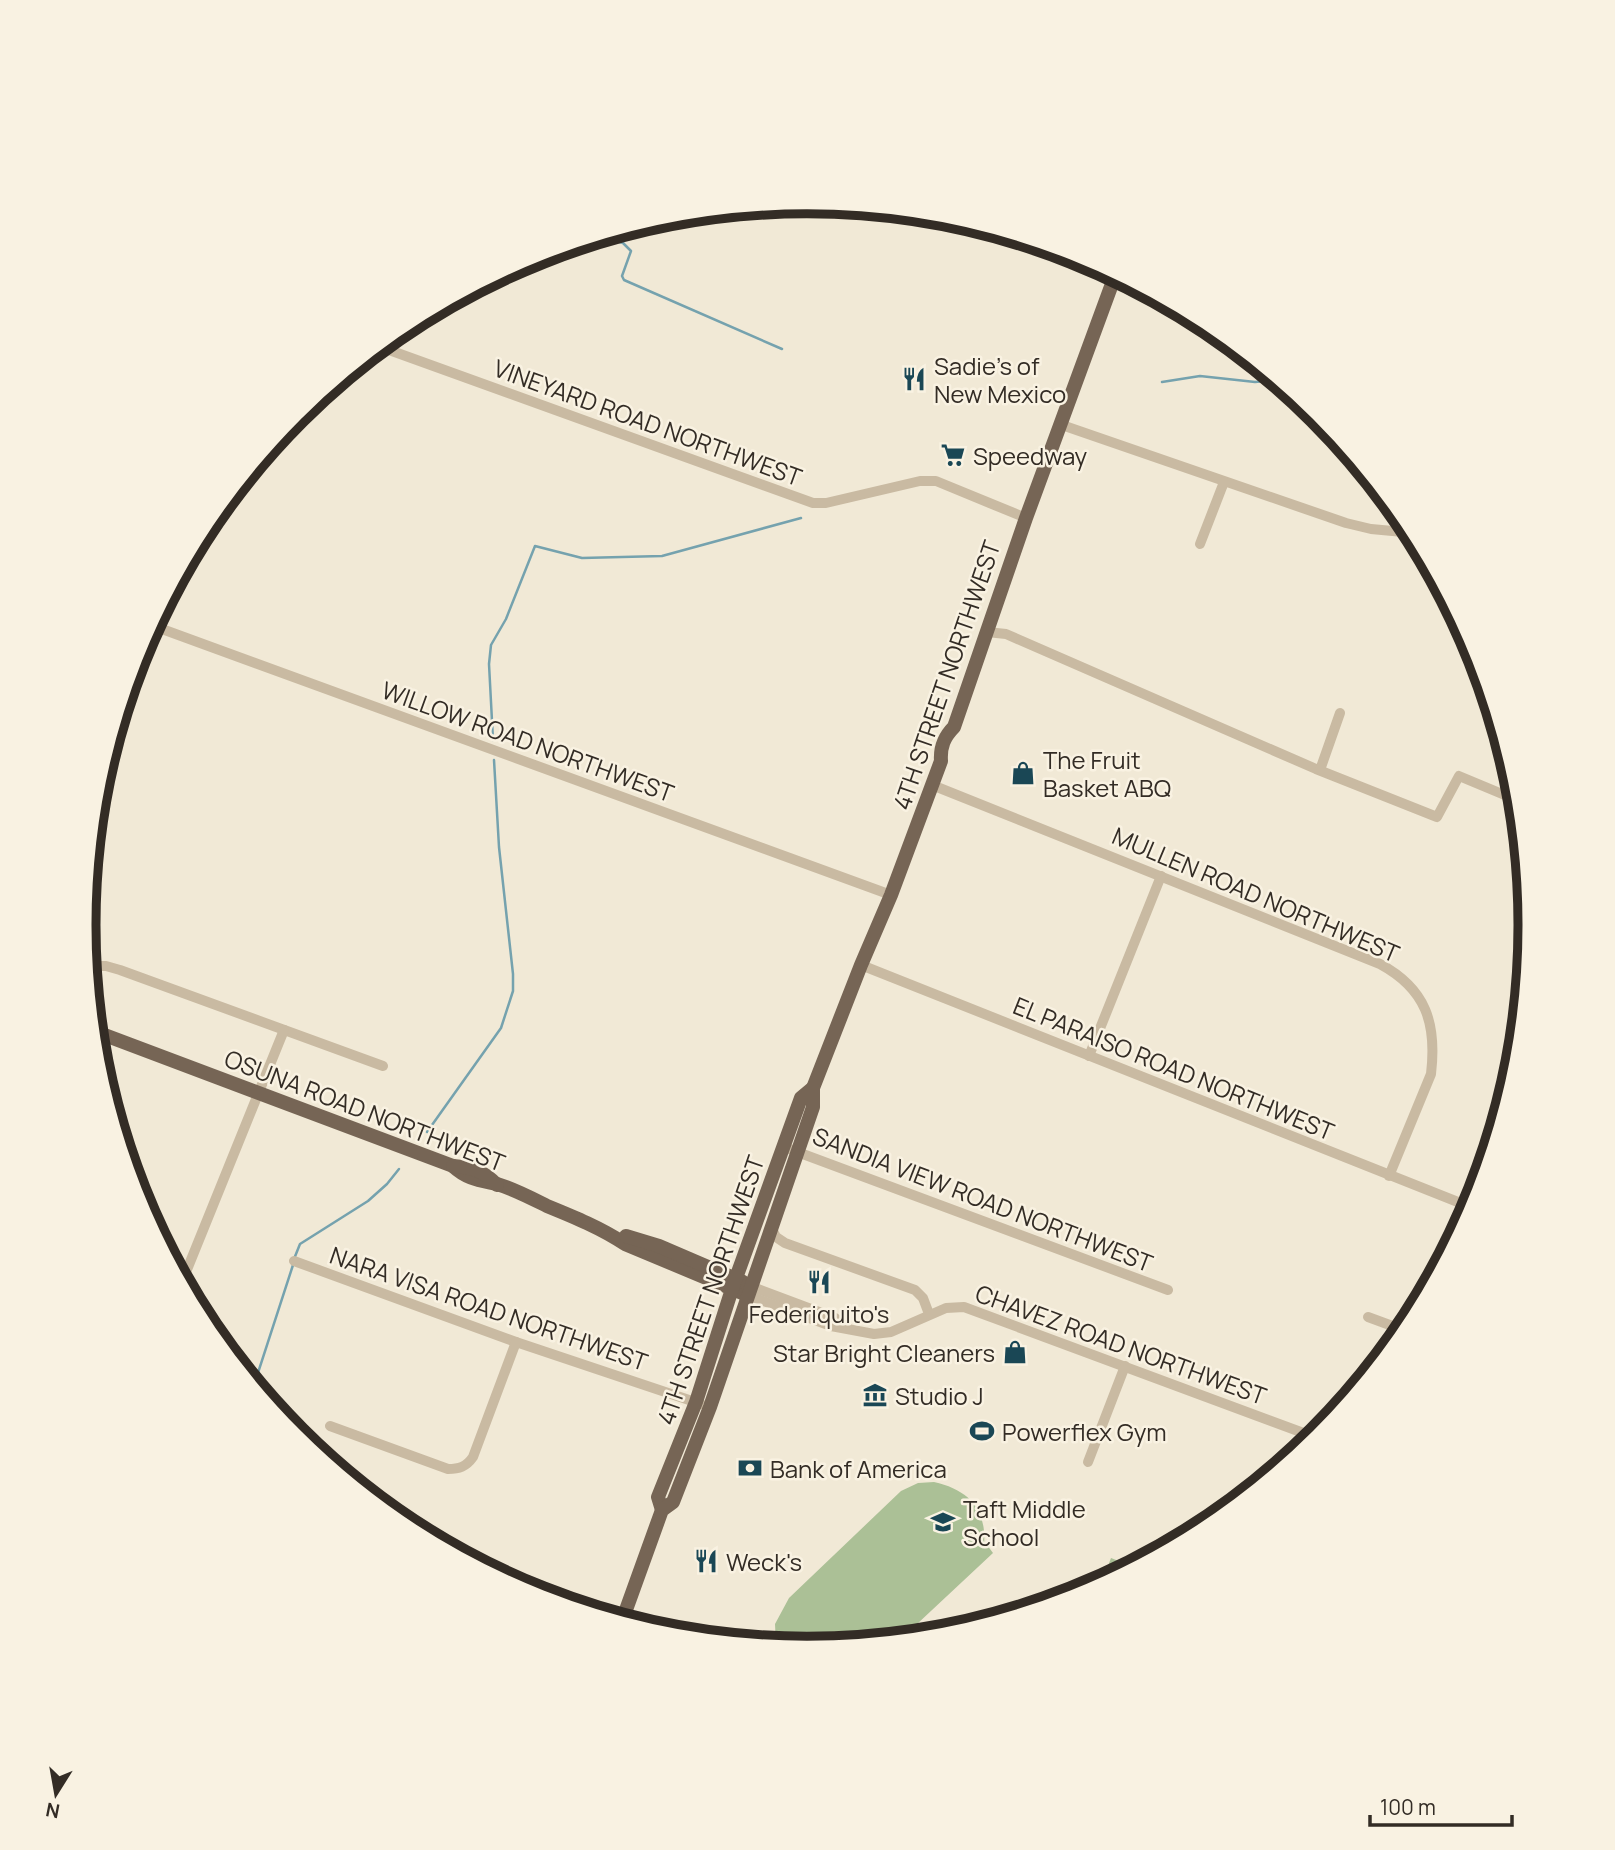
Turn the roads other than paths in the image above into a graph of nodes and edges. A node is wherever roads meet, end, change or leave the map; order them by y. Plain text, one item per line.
1 (1112, 283) edge
2 (390, 350) edge
3 (1059, 424) junction
4 (1224, 482) junction
5 (1026, 517) junction
6 (1400, 532) edge
7 (1200, 544) dead end
8 (161, 629) edge
9 (987, 632) junction
10 (1340, 713) dead end
11 (1321, 770) junction
12 (932, 785) junction
13 (1507, 796) edge
14 (1161, 876) junction
15 (891, 895) junction
16 (98, 965) edge
17 (861, 965) junction
18 (284, 1030) junction
19 (105, 1035) edge
20 (1089, 1056) junction
21 (383, 1066) dead end
22 (813, 1088) junction
23 (259, 1093) junction
24 (784, 1147) junction
25 (798, 1152) junction
26 (1389, 1176) junction
27 (1462, 1204) edge
28 (771, 1227) junction
29 (294, 1261) dead end
30 (187, 1271) edge
31 (742, 1286) junction
32 (1168, 1290) dead end
33 (929, 1314) junction
34 (1367, 1317) dead end
35 (1394, 1327) edge
36 (516, 1342) junction
37 (1125, 1366) junction
38 (703, 1404) junction
39 (330, 1426) dead end
40 (1304, 1433) edge
41 (1088, 1462) dead end
42 (624, 1612) edge

1 - 3 main road, 4TH STREET NORTHWEST
2 - 5 street, VINEYARD ROAD NORTHWEST
3 - 4 street
3 - 5 main road, 4TH STREET NORTHWEST
4 - 6 street
4 - 7 street
5 - 9 main road, 4TH STREET NORTHWEST
8 - 15 street, WILLOW ROAD NORTHWEST
9 - 11 street
9 - 12 main road, 4TH STREET NORTHWEST
10 - 11 street
11 - 13 street
12 - 14 street, MULLEN ROAD NORTHWEST
12 - 15 main road, 4TH STREET NORTHWEST
14 - 20 street
14 - 26 street, MULLEN ROAD NORTHWEST
15 - 17 main road, 4TH STREET NORTHWEST
16 - 18 street
17 - 20 street, EL PARAISO ROAD NORTHWEST
17 - 22 main road, 4TH STREET NORTHWEST
18 - 21 street
18 - 23 street
19 - 23 main road, OSUNA ROAD NORTHWEST
20 - 26 street, EL PARAISO ROAD NORTHWEST
22 - 24 main road, 4TH STREET NORTHWEST
22 - 25 main road, 4TH STREET NORTHWEST
23 - 30 street
23 - 31 main road, OSUNA ROAD NORTHWEST
24 - 25 street, SANDIA VIEW ROAD NORTHWEST
24 - 31 main road, 4TH STREET NORTHWEST
25 - 28 main road, 4TH STREET NORTHWEST
25 - 32 street, SANDIA VIEW ROAD NORTHWEST
26 - 27 street, EL PARAISO ROAD NORTHWEST
28 - 31 main road, 4TH STREET NORTHWEST
28 - 33 street
29 - 36 street, NARA VISA ROAD NORTHWEST
31 - 33 street, OSUNA ROAD NORTHWEST
31 - 38 main road, 4TH STREET NORTHWEST
33 - 37 street, CHAVEZ ROAD NORTHWEST
34 - 35 street
36 - 38 street, NARA VISA ROAD NORTHWEST
36 - 39 street
37 - 40 street, CHAVEZ ROAD NORTHWEST
37 - 41 street
38 - 42 main road, 4TH STREET NORTHWEST

